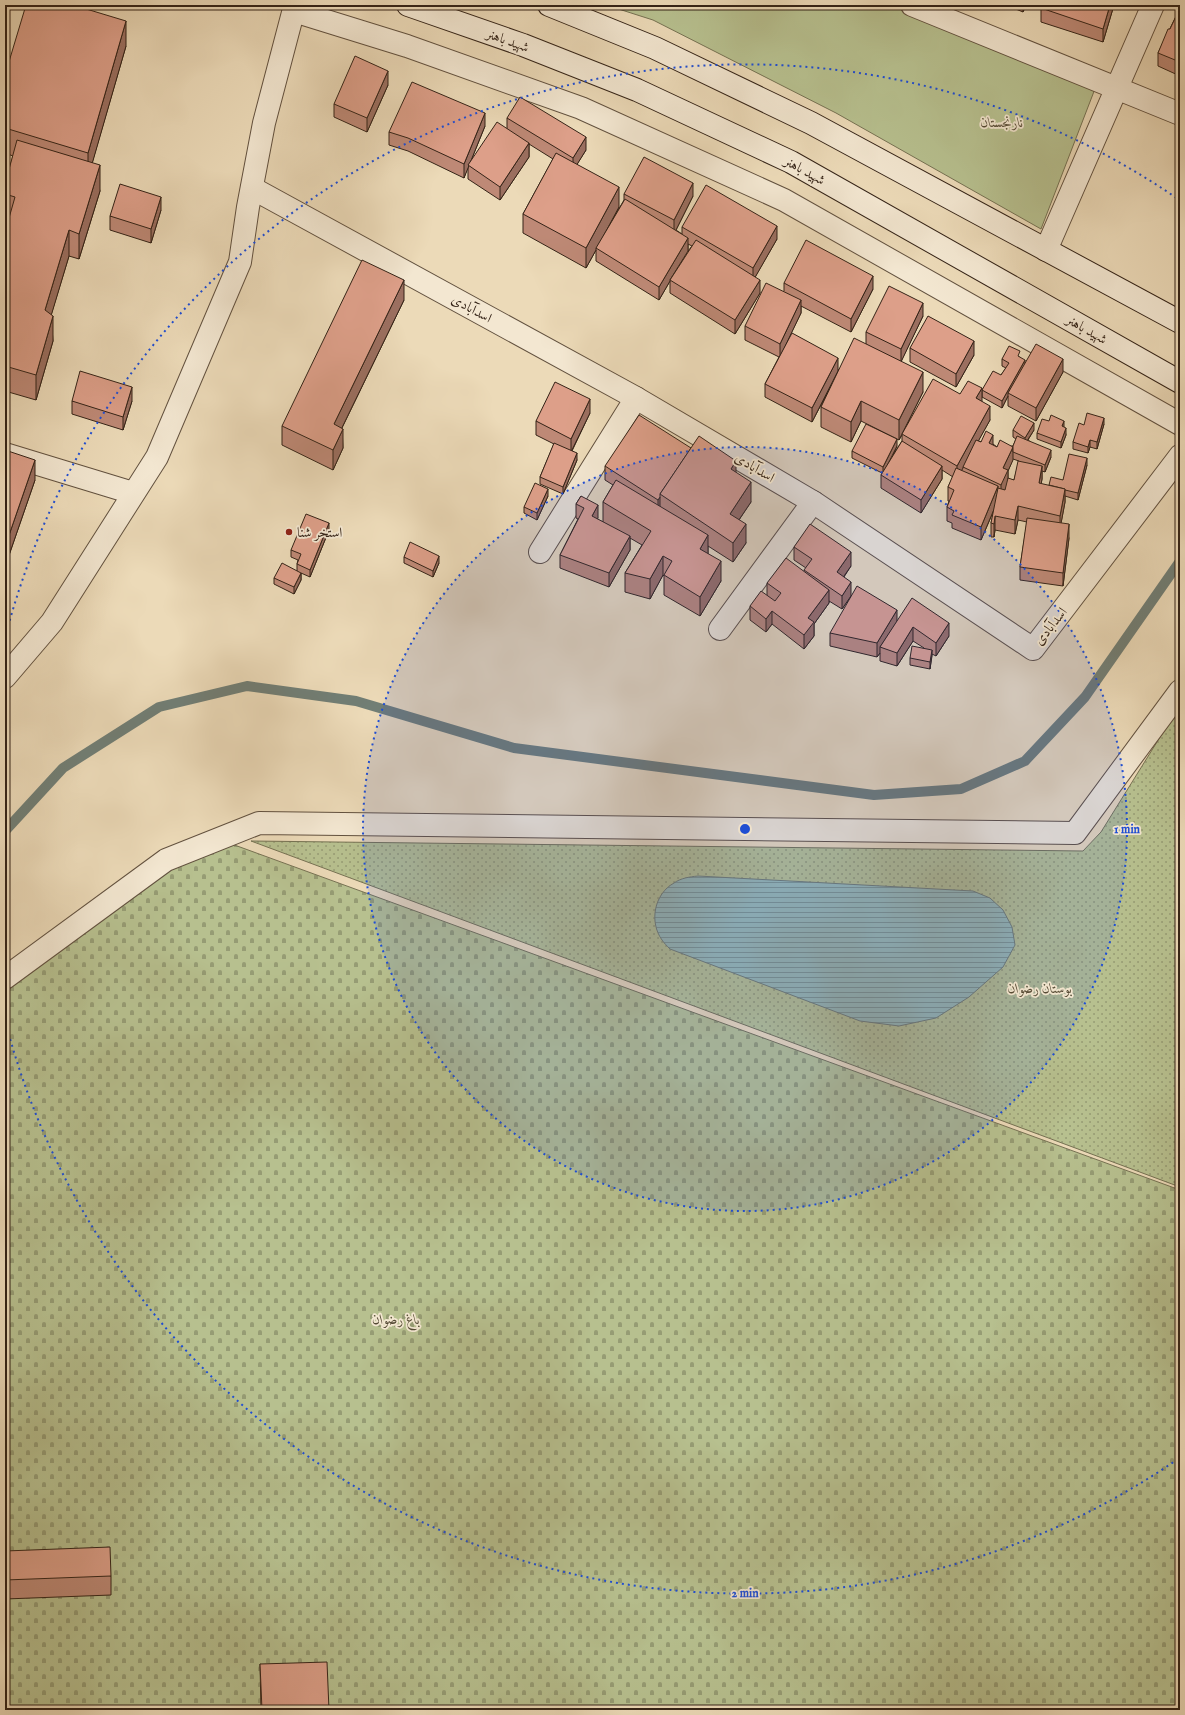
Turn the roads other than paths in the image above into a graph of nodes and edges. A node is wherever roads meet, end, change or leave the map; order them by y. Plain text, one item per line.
1 (408, 5) edge
2 (549, 5) edge
3 (912, 5) edge
4 (1153, 5) edge
5 (295, 8) edge
6 (1116, 89) junction
7 (1180, 114) edge
8 (252, 188) junction
9 (1046, 250) junction
10 (1180, 322) edge
11 (1180, 382) edge
12 (636, 398) junction
13 (1180, 424) edge
14 (5, 454) edge
15 (1180, 456) edge
16 (134, 493) junction
17 (814, 502) junction
18 (540, 552) dead end
19 (720, 629) dead end
20 (5, 677) edge
21 (1180, 691) edge
22 (5, 978) edge

1 - 11 street, شهید باهنر
2 - 9 street
3 - 6 street
4 - 6 street
5 - 8 street
5 - 13 street
6 - 7 street
6 - 9 street
8 - 12 street, اسدآبادی
8 - 16 street
9 - 10 street
12 - 17 street, اسدآبادی
12 - 18 street
14 - 16 street
15 - 17 street, اسدآبادی
16 - 20 street
17 - 19 street
21 - 22 street

